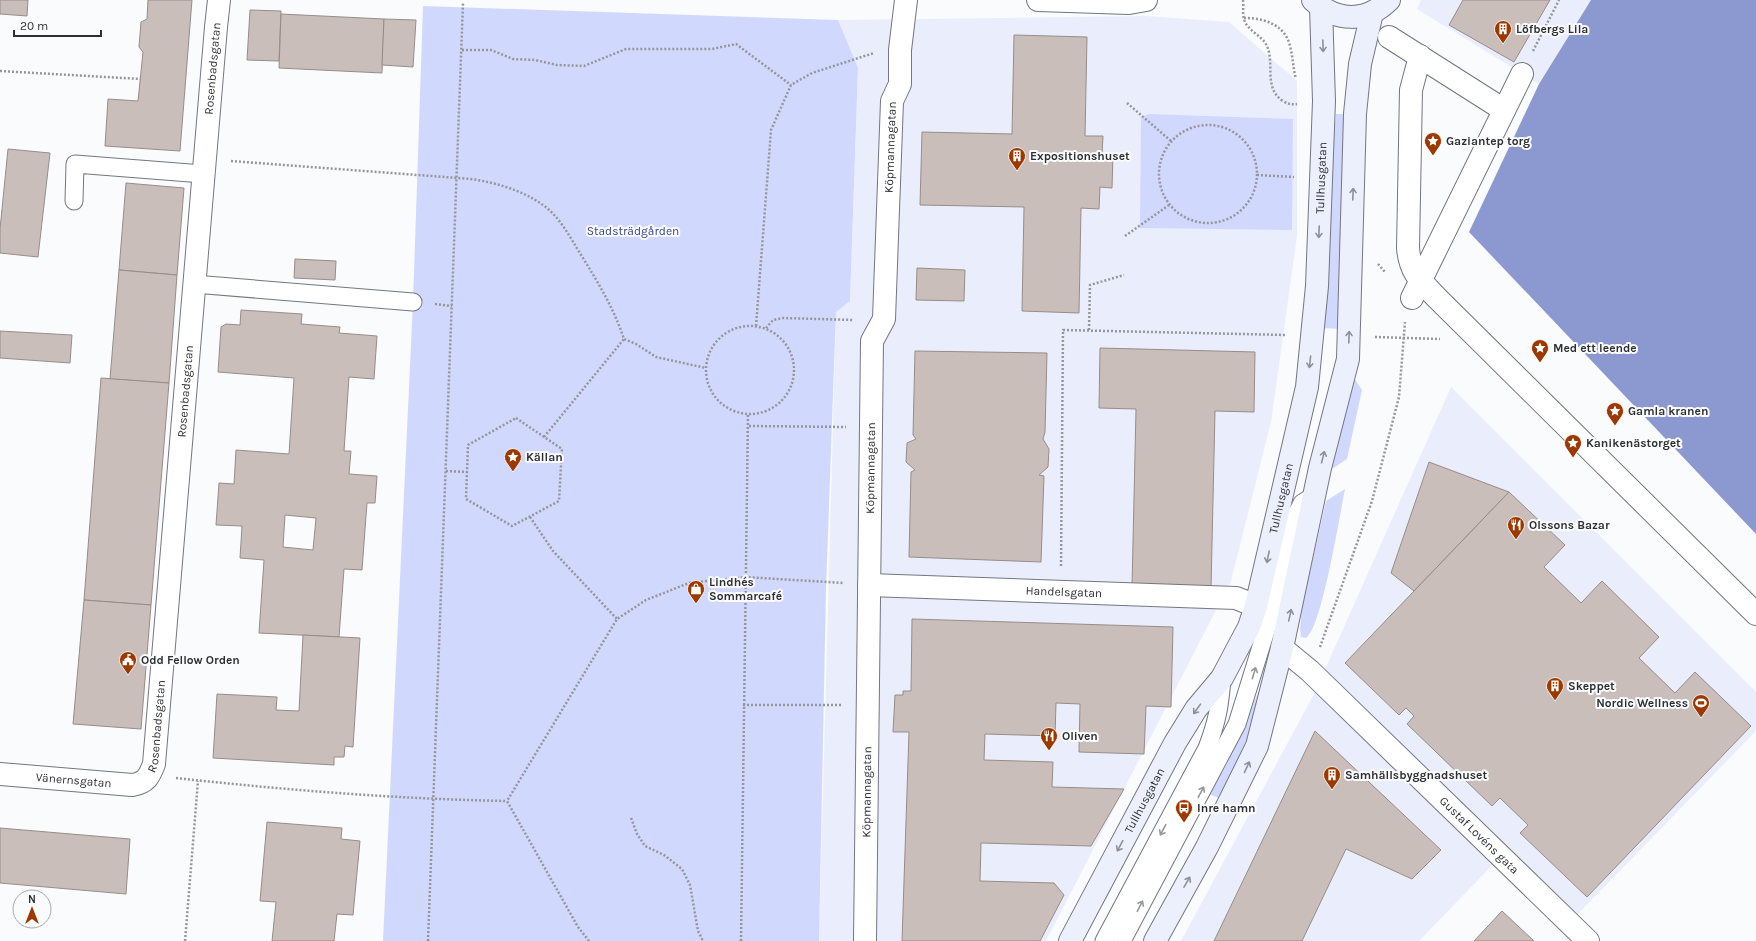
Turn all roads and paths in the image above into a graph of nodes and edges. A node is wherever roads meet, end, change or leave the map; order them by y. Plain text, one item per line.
1 (220, 0) edge
2 (906, 0) edge
3 (1038, 0) edge
4 (1244, 0) edge
5 (1559, 0) edge
6 (1135, 1) edge
7 (463, 3) dead end
8 (1317, 4) edge
9 (1381, 6) edge
10 (1244, 18) junction
11 (1389, 37) dead end
12 (462, 50) junction
13 (900, 50) junction
14 (1420, 56) junction
15 (0, 71) edge
16 (1522, 74) joint
17 (141, 79) dead end
18 (790, 85) junction
19 (1299, 86) dead end
20 (1127, 103) dead end
21 (1300, 103) dead end
22 (1504, 110) junction
23 (1172, 141) junction
24 (204, 166) junction
25 (1257, 175) junction
26 (1295, 177) dead end
27 (457, 179) junction
28 (74, 201) dead end
29 (1169, 205) junction
30 (1125, 236) dead end
31 (1124, 275) dead end
32 (194, 284) junction
33 (1416, 289) junction
34 (413, 302) dead end
35 (884, 319) junction
36 (756, 326) junction
37 (766, 328) junction
38 (1089, 330) junction
39 (1290, 335) dead end
40 (1369, 337) dead end
41 (1404, 338) junction
42 (624, 339) junction
43 (1444, 339) dead end
44 (706, 368) junction
45 (748, 414) junction
46 (748, 426) junction
47 (871, 427) junction
48 (544, 437) junction
49 (446, 471) junction
50 (467, 472) junction
51 (1315, 495) junction
52 (530, 517) junction
53 (746, 577) junction
54 (869, 585) junction
55 (1060, 592) junction
56 (1256, 606) junction
57 (1756, 614) edge
58 (617, 619) junction
59 (1320, 647) dead end
60 (1282, 648) junction
61 (1222, 678) junction
62 (743, 704) junction
63 (868, 705) junction
64 (0, 774) edge
65 (146, 781) joint
66 (433, 800) junction
67 (507, 801) junction
68 (631, 818) dead end
69 (185, 941) edge
70 (428, 941) edge
71 (589, 941) edge
72 (703, 941) edge
73 (741, 941) edge
74 (865, 941) edge
75 (1070, 941) edge
76 (1104, 941) edge
77 (1122, 941) edge
78 (1155, 941) edge
79 (1588, 941) edge

1 - 24 street, Rosenbadsgatan
2 - 13 street, Köpmannagatan
3 - 6 street
4 - 10 path
5 - 16 path
7 - 12 path
8 - 9 street
8 -> 56 street, Tullhusgatan
51 -> 9 street
10 - 19 path
10 - 21 path
11 - 14 street
12 - 18 path
12 - 27 path
13 - 18 path
13 - 35 street, Köpmannagatan
14 - 22 street
14 - 33 street
15 - 17 path
16 - 22 street
18 - 36 path
20 - 23 path
22 - 33 street
23 - 25 path
23 - 29 path
24 - 27 path
24 - 28 lane
24 - 32 street, Rosenbadsgatan
25 - 26 path
25 - 29 path
27 - 42 path
27 - 49 path
29 - 30 path
31 - 38 path
32 - 34 lane
32 - 65 street, Rosenbadsgatan
33 - 41 path
33 - 57 street
35 - 37 path
35 - 47 street, Köpmannagatan
36 - 37 path
36 - 44 path
37 - 45 path
38 - 39 path
38 - 55 path
40 - 41 path
41 - 43 path
41 - 59 path
42 - 44 path
42 - 48 path
44 - 45 path
45 - 46 path
46 - 47 path
46 - 53 path
47 - 54 street, Köpmannagatan
48 - 50 path
48 - 52 path
49 - 50 path
49 - 66 path
50 - 52 path
60 -> 51 street
77 -> 51 lane
52 - 58 path
53 - 54 path
53 - 58 path
53 - 62 path
54 - 55 street, Handelsgatan
54 - 63 street, Köpmannagatan
55 - 56 street, Handelsgatan
56 - 61 street, Tullhusgatan
58 - 67 path
78 -> 60 street
60 - 79 street, Gustaf Lovéns gata
61 -> 75 street, Tullhusgatan
61 -> 76 lane
62 - 63 path
62 - 73 path
63 - 74 street, Köpmannagatan
64 - 65 street, Vänernsgatan
66 - 67 path
66 - 69 path
66 - 70 path
67 - 71 path
68 - 72 path

